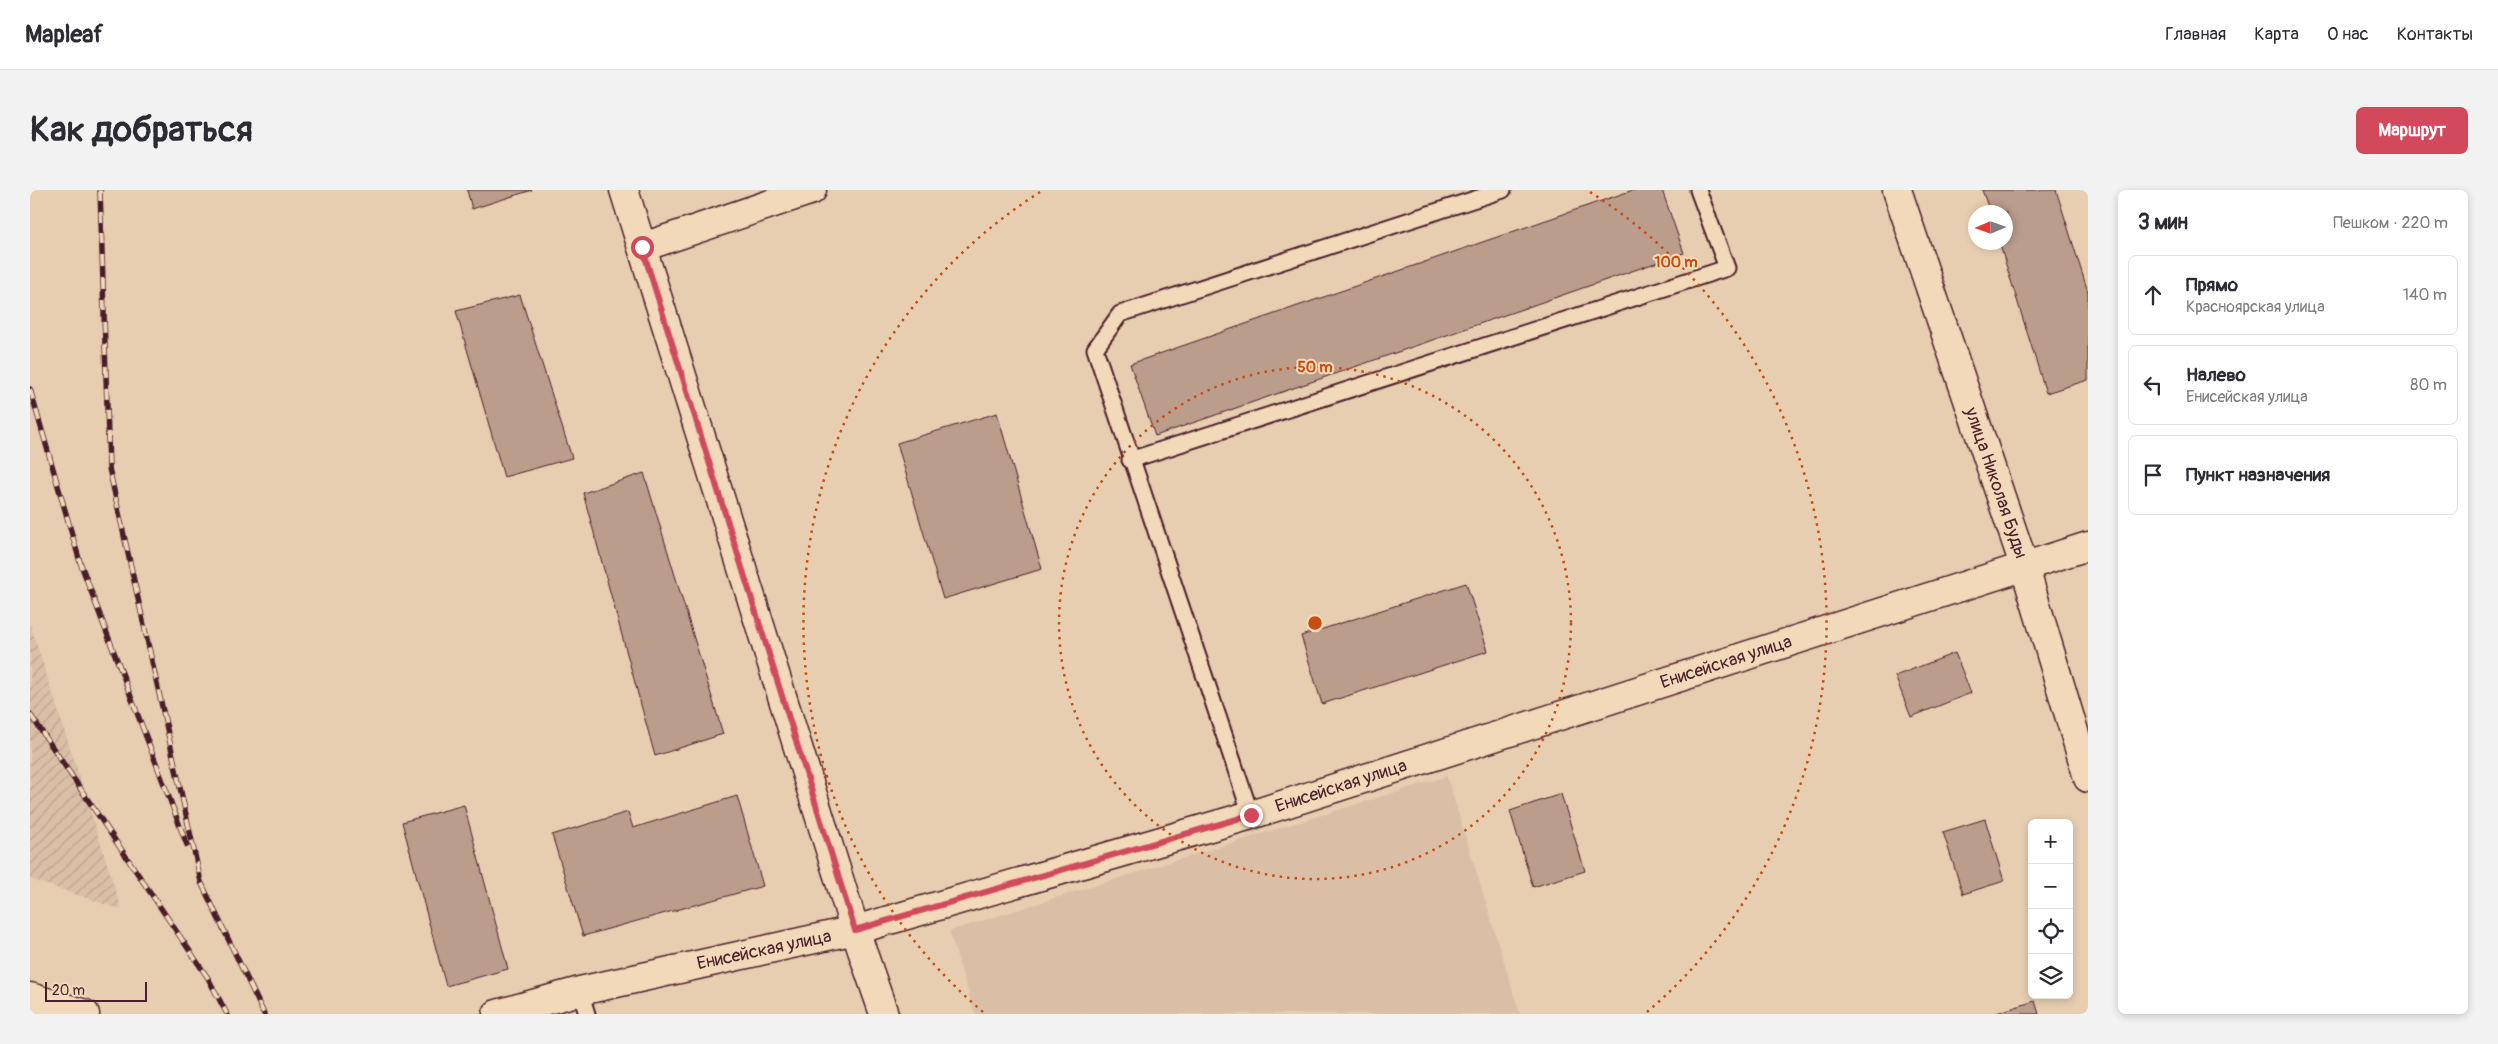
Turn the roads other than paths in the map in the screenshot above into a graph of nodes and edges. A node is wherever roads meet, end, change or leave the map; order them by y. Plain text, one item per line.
1 (624, 190) edge
2 (812, 190) edge
3 (1503, 190) edge
4 (1698, 190) edge
5 (1897, 190) edge
6 (642, 247) junction
7 (1130, 460) junction
8 (2088, 546) edge
9 (2024, 565) junction
10 (2088, 778) edge
11 (1251, 815) junction
12 (855, 930) junction
13 (30, 997) edge
14 (583, 1002) edge
15 (85, 1014) edge
16 (497, 1014) edge
17 (884, 1014) edge

1 - 6 street
2 - 6 street
3 - 7 lane
4 - 7 lane
5 - 9 street, улица Николая Буды
6 - 12 street
7 - 11 lane
8 - 9 street, Енисейская улица
9 - 10 street, улица Николая Буды
9 - 11 street, Енисейская улица
11 - 12 street, Енисейская улица
12 - 14 street, Енисейская улица
12 - 17 street
13 - 15 street
14 - 16 street, Енисейская улица

